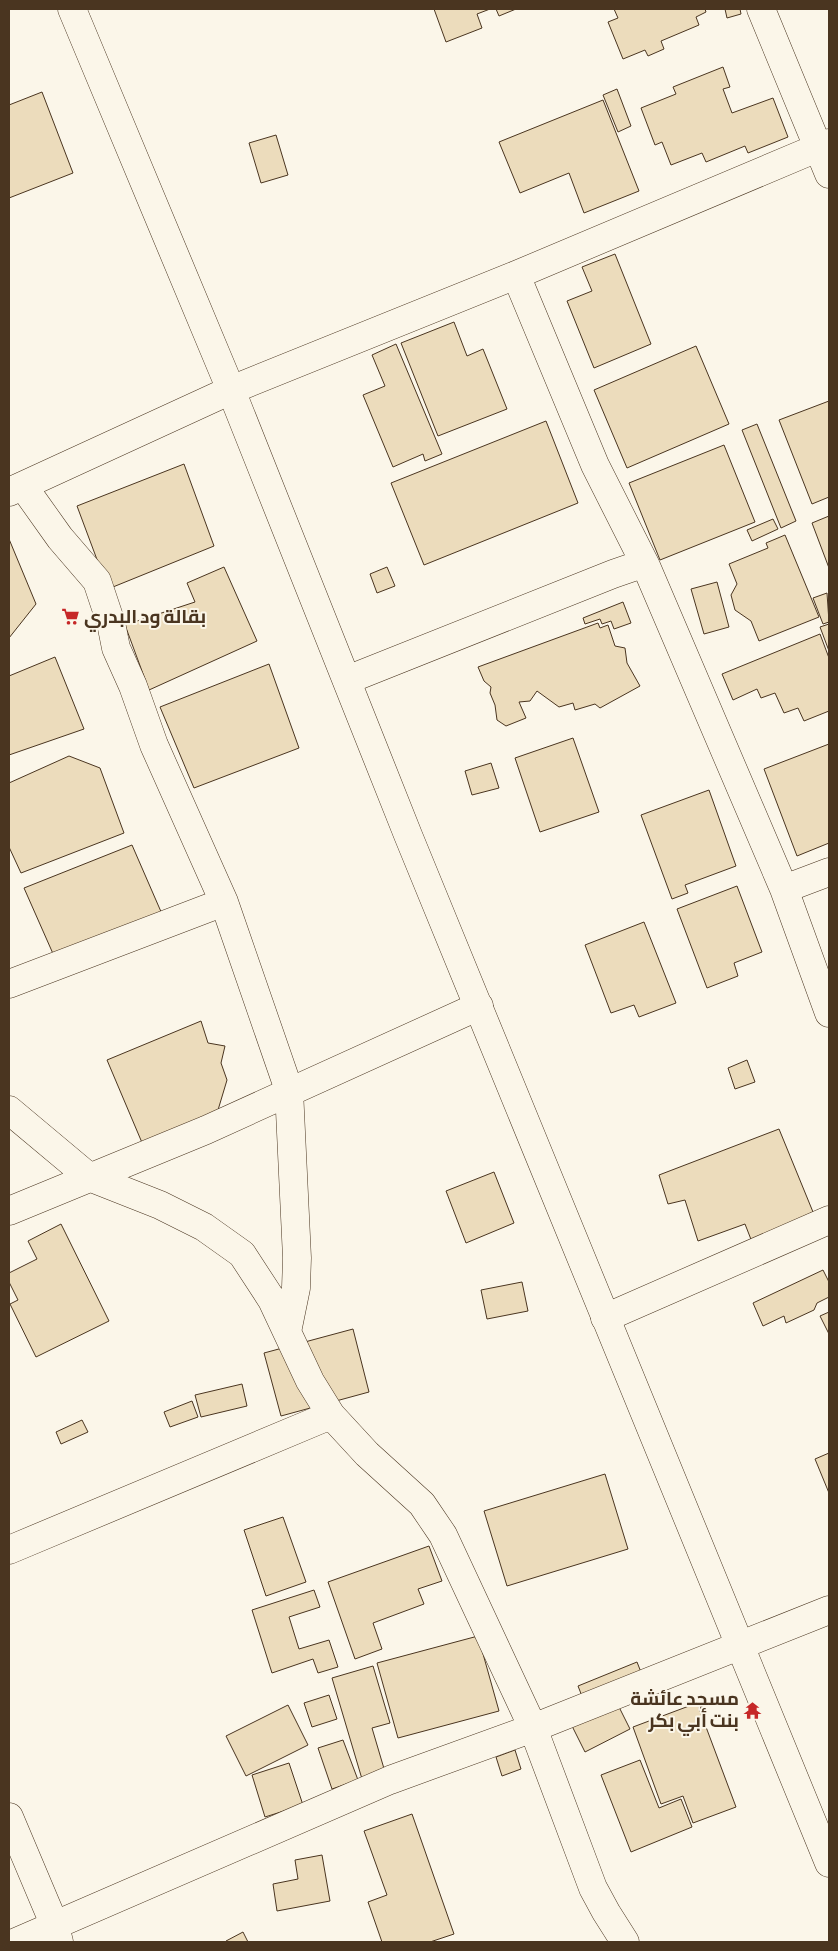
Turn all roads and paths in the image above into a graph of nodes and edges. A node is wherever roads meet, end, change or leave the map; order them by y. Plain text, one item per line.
1 (72, 9) edge
2 (761, 9) edge
3 (823, 145) edge
4 (829, 174) edge
5 (516, 275) junction
6 (231, 390) junction
7 (16, 489) edge
8 (646, 566) junction
9 (347, 680) junction
10 (829, 872) edge
11 (784, 889) junction
12 (224, 902) junction
13 (9, 984) edge
14 (479, 1006) junction
15 (829, 1012) edge
16 (289, 1090) junction
17 (9, 1110) edge
18 (89, 1177) junction
19 (9, 1211) edge
20 (829, 1220) edge
21 (606, 1318) junction
22 (287, 1332) junction
23 (331, 1415) junction
24 (9, 1550) edge
25 (829, 1610) edge
26 (740, 1646) junction
27 (533, 1728) junction
28 (9, 1817) edge
29 (829, 1863) edge
30 (57, 1934) edge
31 (620, 1940) edge
32 (16, 1942) edge

1 - 6 street
2 - 3 street
3 - 4 street
3 - 5 street
5 - 6 street
5 - 8 street
6 - 7 street
6 - 9 street
7 - 12 street
8 - 9 street
8 - 11 street
9 - 14 street
10 - 11 street
11 - 15 street
12 - 13 street
12 - 16 street
14 - 16 street
14 - 21 street
16 - 18 street
16 - 22 street
17 - 18 street
18 - 19 street
18 - 22 street
20 - 21 street
21 - 26 street
22 - 23 street
23 - 24 street
23 - 27 street
25 - 26 street
26 - 27 street
26 - 29 street
27 - 30 street
27 - 31 street
28 - 30 street
30 - 32 street

